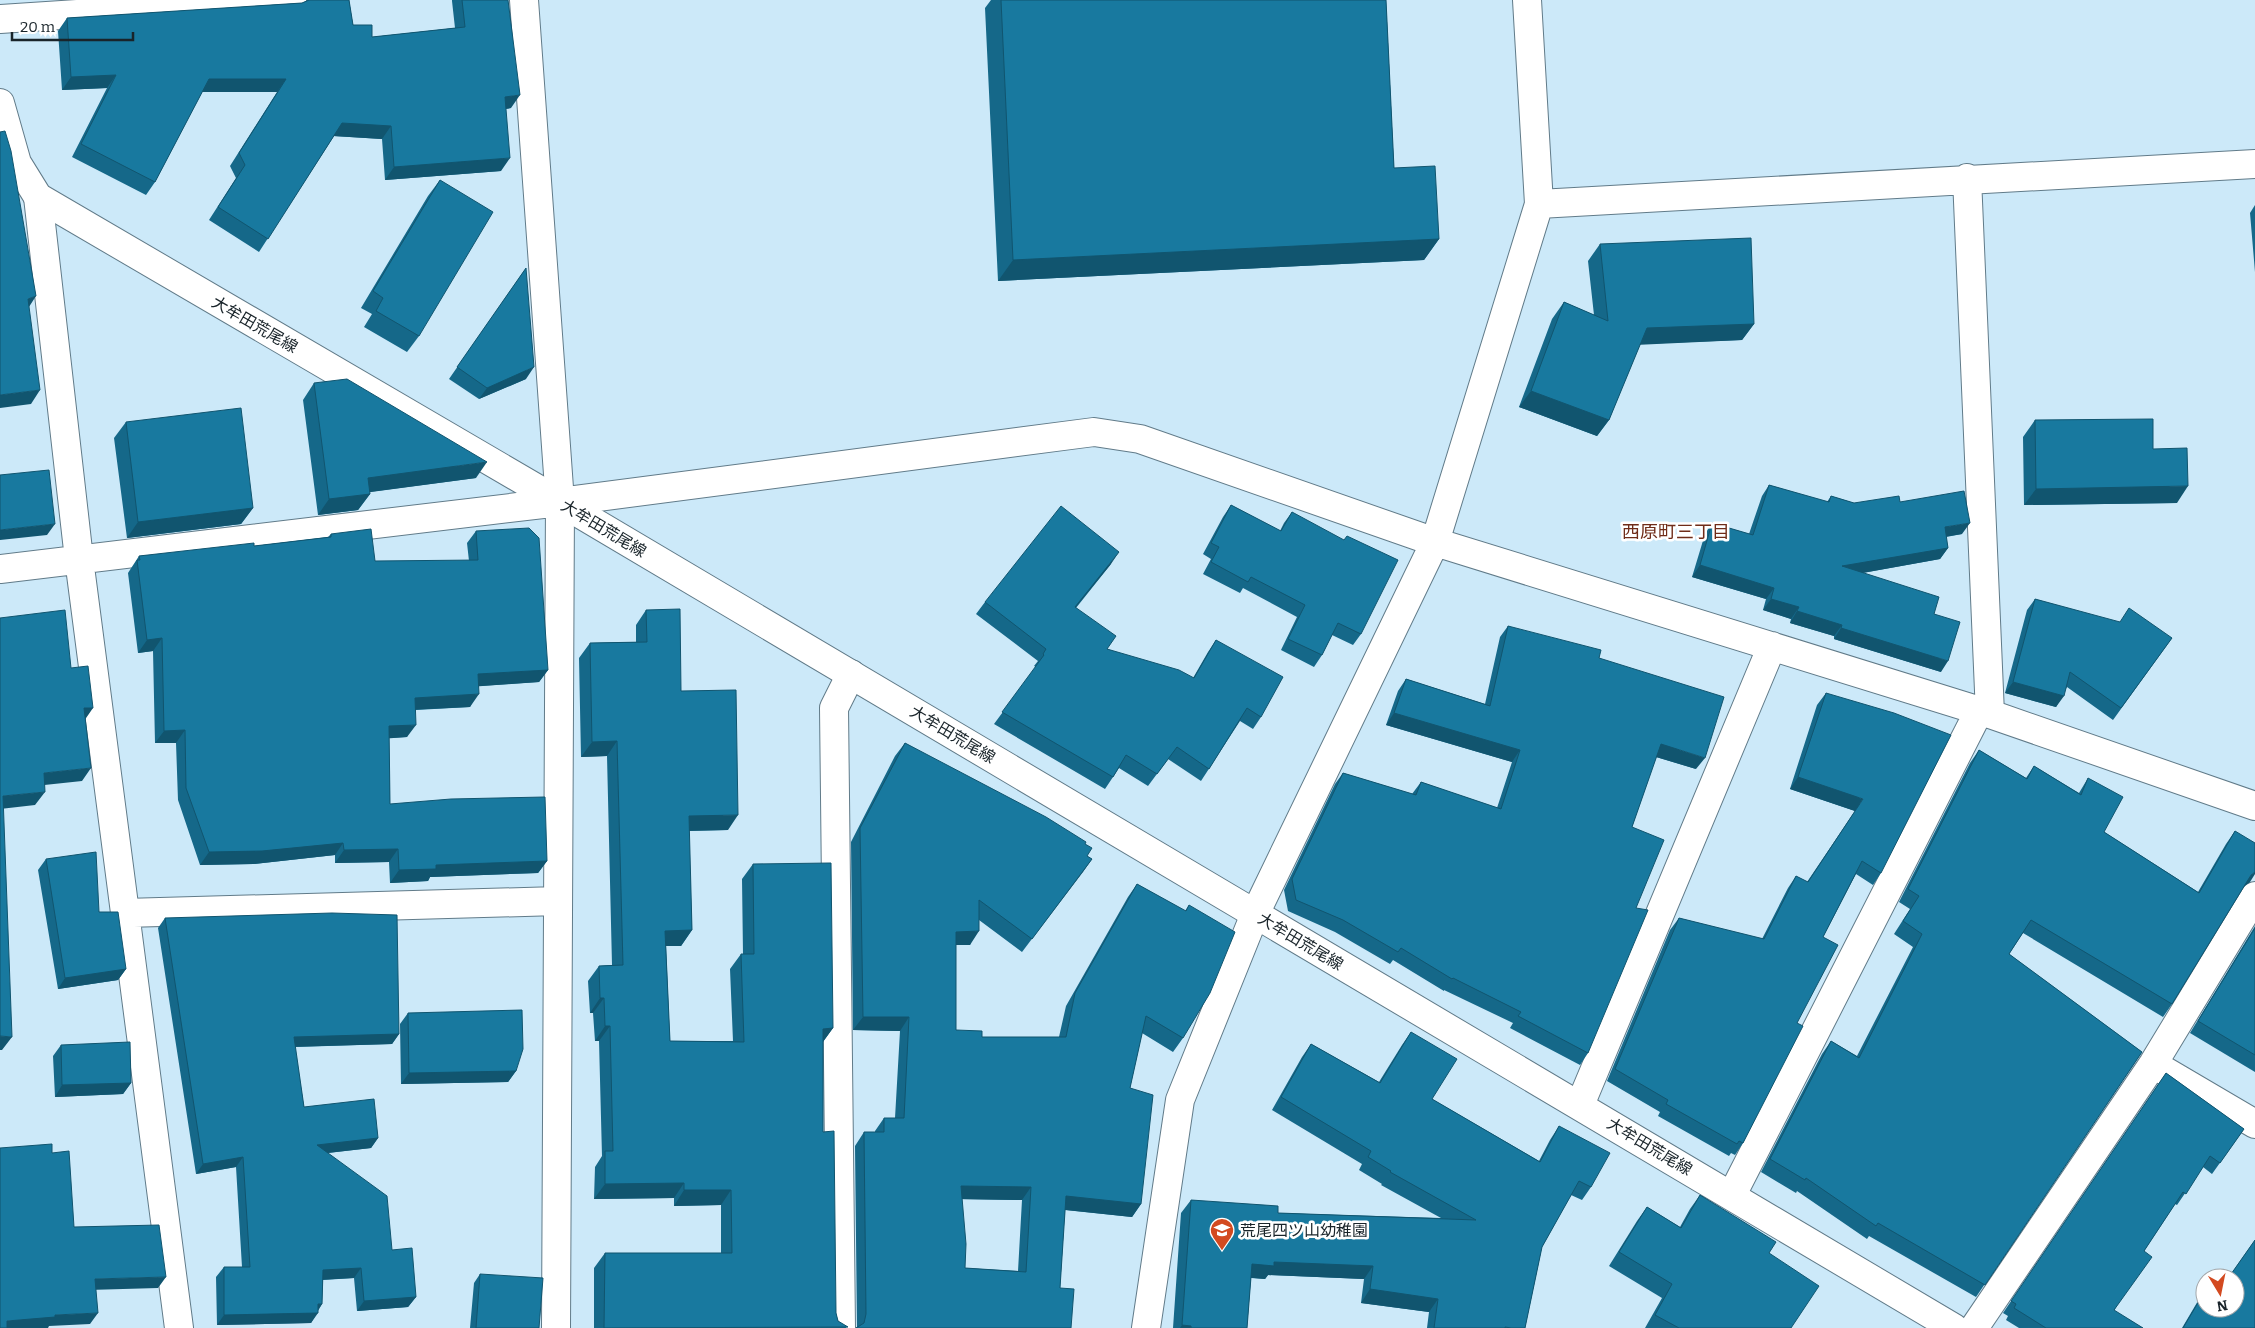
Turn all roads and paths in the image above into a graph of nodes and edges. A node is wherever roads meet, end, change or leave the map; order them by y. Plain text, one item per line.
1 (292, 0) edge
2 (524, 0) edge
3 (1527, 0) edge
4 (0, 19) edge
5 (0, 103) edge
6 (2255, 164) edge
7 (1967, 178) junction
8 (38, 197) junction
9 (1539, 204) junction
10 (560, 502) junction
11 (1436, 542) junction
12 (79, 559) junction
13 (0, 569) edge
14 (1772, 646) junction
15 (850, 674) junction
16 (1984, 712) junction
17 (2255, 806) edge
18 (2255, 896) edge
19 (558, 901) junction
20 (125, 913) junction
21 (1255, 914) junction
22 (2152, 1064) junction
23 (1580, 1105) junction
24 (2255, 1124) edge
25 (1732, 1195) junction
26 (179, 1328) edge
27 (556, 1328) edge
28 (841, 1328) edge
29 (1146, 1328) edge
30 (1954, 1328) edge
31 (1974, 1328) edge

1 - 4 street
2 - 10 street
3 - 9 street
5 - 8 street, 大牟田荒尾線
6 - 7 street
7 - 9 street
7 - 16 street
8 - 10 street, 大牟田荒尾線
8 - 12 street
9 - 11 street
10 - 11 street
10 - 12 street
10 - 15 street, 大牟田荒尾線
10 - 19 street
11 - 14 street
11 - 21 street
12 - 13 street
12 - 20 street
14 - 16 street
14 - 23 street
15 - 21 street, 大牟田荒尾線
15 - 28 street
16 - 17 street
16 - 25 street
18 - 22 street
19 - 20 street
19 - 27 street
20 - 26 street
21 - 23 street, 大牟田荒尾線
21 - 29 street
22 - 24 street
22 - 31 street
23 - 25 street, 大牟田荒尾線
25 - 30 street, 大牟田荒尾線

